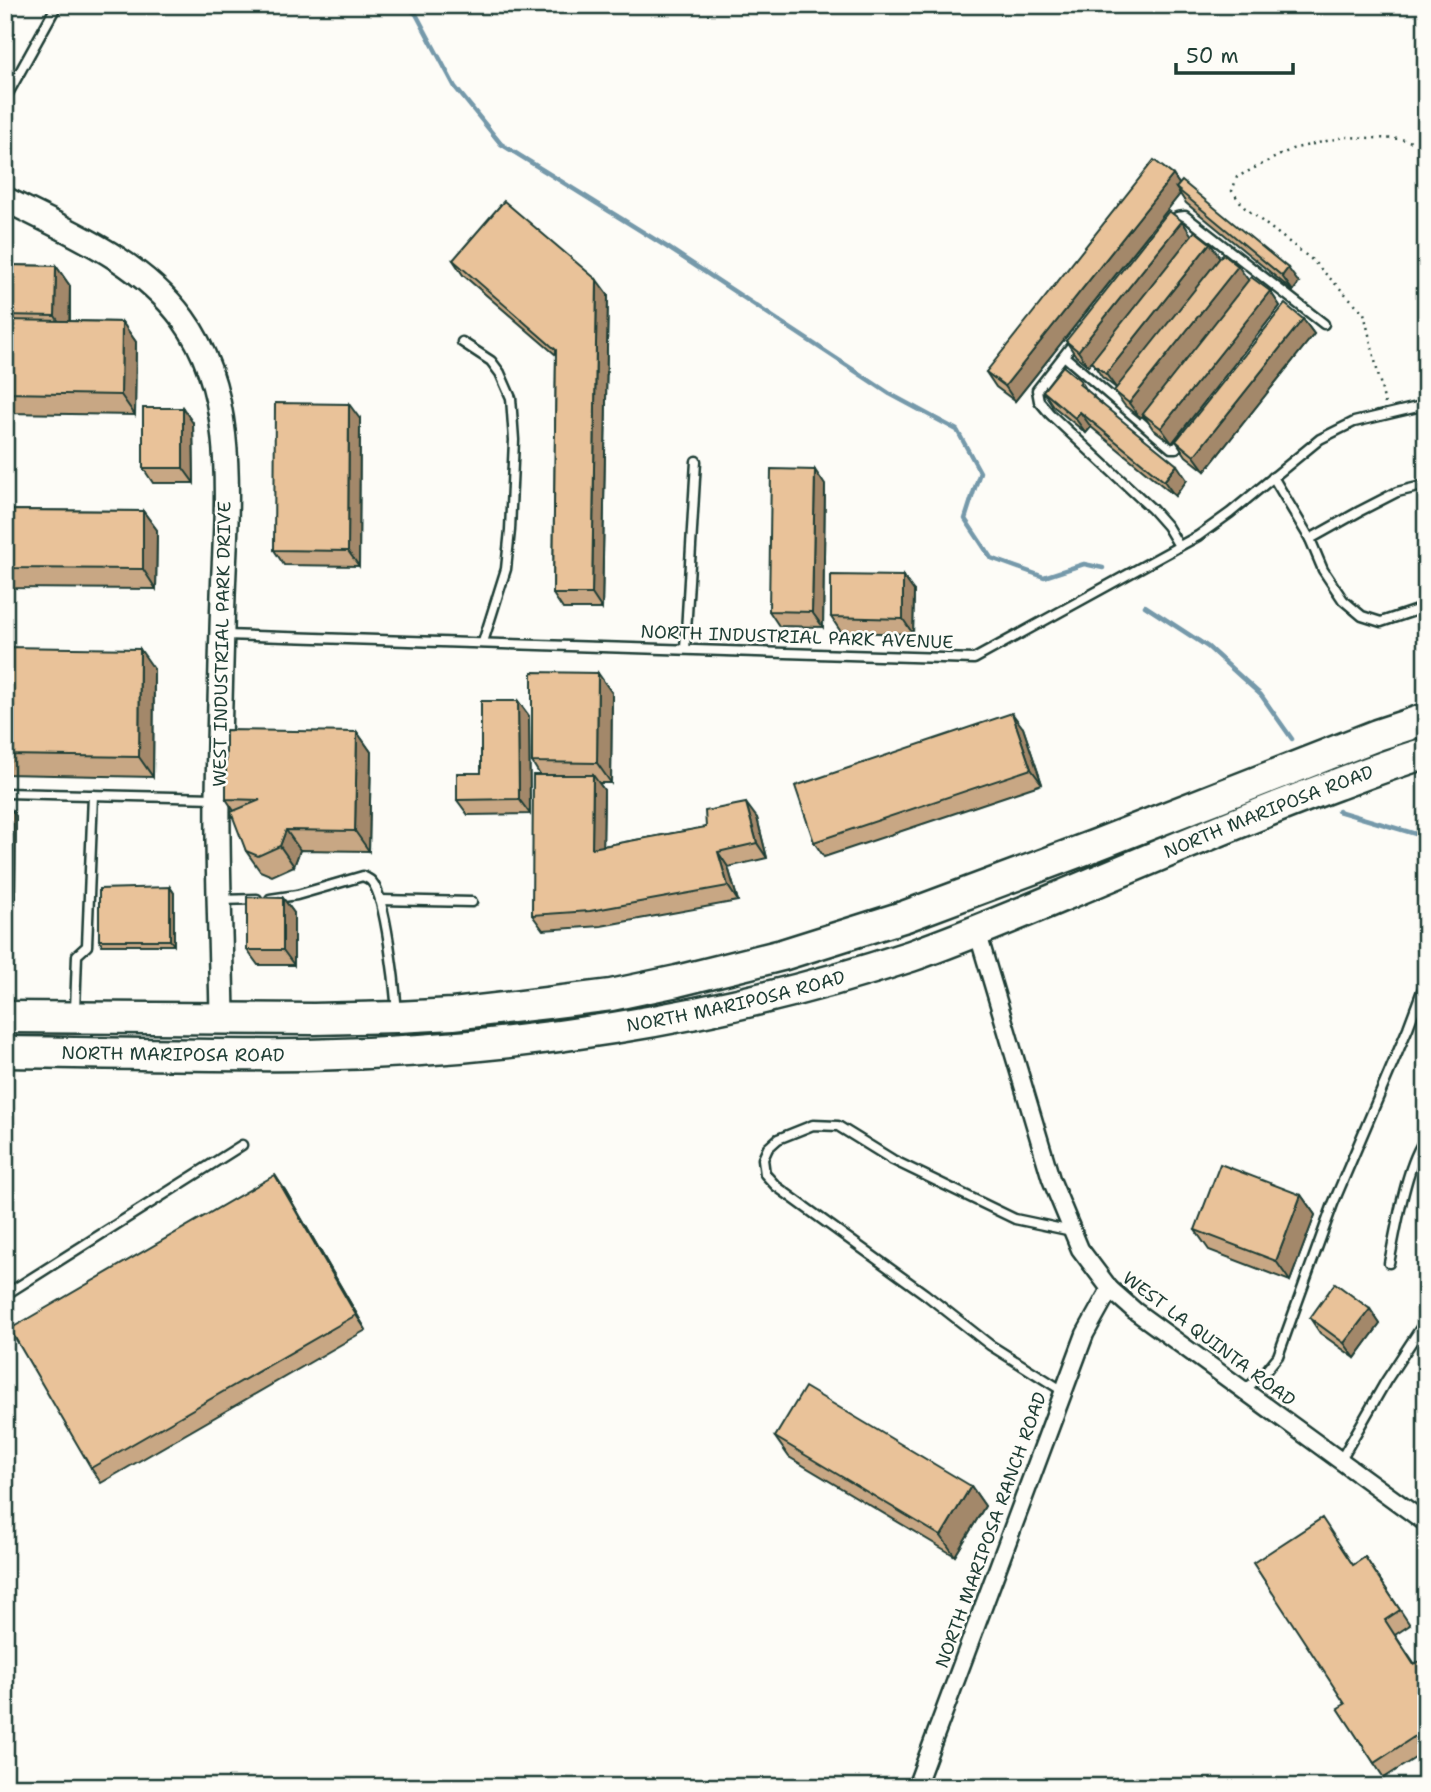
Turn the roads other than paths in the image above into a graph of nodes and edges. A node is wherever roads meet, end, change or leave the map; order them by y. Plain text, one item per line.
1 (57, 5) edge
2 (5, 99) edge
3 (5, 199) edge
4 (1161, 232) edge
5 (1205, 232) junction
6 (1197, 243) edge
7 (1236, 256) junction
8 (1227, 266) edge
9 (1264, 277) junction
10 (1255, 287) edge
11 (1296, 302) junction
12 (1288, 312) edge
13 (1324, 324) dead end
14 (1080, 335) edge
15 (462, 342) dead end
16 (1064, 355) junction
17 (1096, 365) edge
18 (1087, 376) junction
19 (1124, 389) edge
20 (1115, 400) junction
21 (1426, 405) edge
22 (1151, 413) edge
23 (1143, 423) junction
24 (1195, 426) edge
25 (696, 461) dead end
26 (1273, 477) junction
27 (1426, 485) edge
28 (1310, 539) junction
29 (1179, 546) junction
30 (1426, 607) edge
31 (222, 635) junction
32 (483, 642) junction
33 (685, 649) junction
34 (1426, 719) edge
35 (1417, 755) edge
36 (5, 793) edge
37 (93, 795) junction
38 (218, 798) junction
39 (1246, 801) junction
40 (220, 900) junction
41 (380, 900) junction
42 (472, 902) dead end
43 (977, 931) junction
44 (1426, 980) edge
45 (499, 1009) junction
46 (5, 1017) edge
47 (397, 1017) junction
48 (75, 1018) junction
49 (222, 1018) junction
50 (505, 1042) junction
51 (5, 1050) edge
52 (1426, 1138) edge
53 (242, 1145) dead end
54 (1073, 1232) junction
55 (1389, 1263) dead end
56 (1110, 1289) junction
57 (5, 1295) edge
58 (1426, 1320) edge
59 (1063, 1391) junction
60 (1244, 1391) junction
61 (1340, 1461) junction
62 (1426, 1523) edge
63 (916, 1787) edge

1 - 2 lane
3 - 31 street, WEST INDUSTRIAL PARK DRIVE
4 - 5 lane
5 - 6 lane
5 - 7 lane
7 - 8 lane
7 - 9 lane
9 - 10 lane
9 - 11 lane
11 - 12 lane
11 - 13 lane
14 - 16 lane
15 - 32 lane
16 - 18 lane
16 - 29 lane
17 - 18 lane
18 - 20 lane
19 - 20 lane
20 - 23 lane
21 - 26 lane, NORTH INDUSTRIAL PARK AVENUE
22 - 23 lane
23 - 24 lane
25 - 33 lane
26 - 28 lane
26 - 29 lane, NORTH INDUSTRIAL PARK AVENUE
27 - 28 lane
28 - 30 lane
29 - 33 lane, NORTH INDUSTRIAL PARK AVENUE
31 - 32 lane, NORTH INDUSTRIAL PARK AVENUE
31 - 38 street, WEST INDUSTRIAL PARK DRIVE
32 - 33 lane, NORTH INDUSTRIAL PARK AVENUE
34 - 39 highway, NORTH MARIPOSA ROAD
35 - 39 highway, NORTH MARIPOSA ROAD
36 - 37 lane
37 - 38 lane
37 - 48 lane
38 - 40 street, WEST INDUSTRIAL PARK DRIVE
39 - 43 highway, NORTH MARIPOSA ROAD
39 - 45 highway, NORTH MARIPOSA ROAD
40 - 41 lane
40 - 49 street, WEST INDUSTRIAL PARK DRIVE
41 - 42 lane
41 - 47 lane
43 - 45 highway
43 - 50 highway, NORTH MARIPOSA ROAD
43 - 54 street, WEST LA QUINTA ROAD
44 - 60 lane
45 - 47 highway, NORTH MARIPOSA ROAD
46 - 48 highway, NORTH MARIPOSA ROAD
47 - 49 highway, NORTH MARIPOSA ROAD
48 - 49 highway, NORTH MARIPOSA ROAD
49 - 50 highway
49 - 51 highway
50 - 51 highway, NORTH MARIPOSA ROAD
52 - 55 lane
53 - 57 lane
54 - 56 street, WEST LA QUINTA ROAD
54 - 59 lane
56 - 59 street, NORTH MARIPOSA RANCH ROAD
56 - 60 street, WEST LA QUINTA ROAD
58 - 61 lane
59 - 63 street, NORTH MARIPOSA RANCH ROAD
60 - 61 street, WEST LA QUINTA ROAD
61 - 62 street, WEST LA QUINTA ROAD

